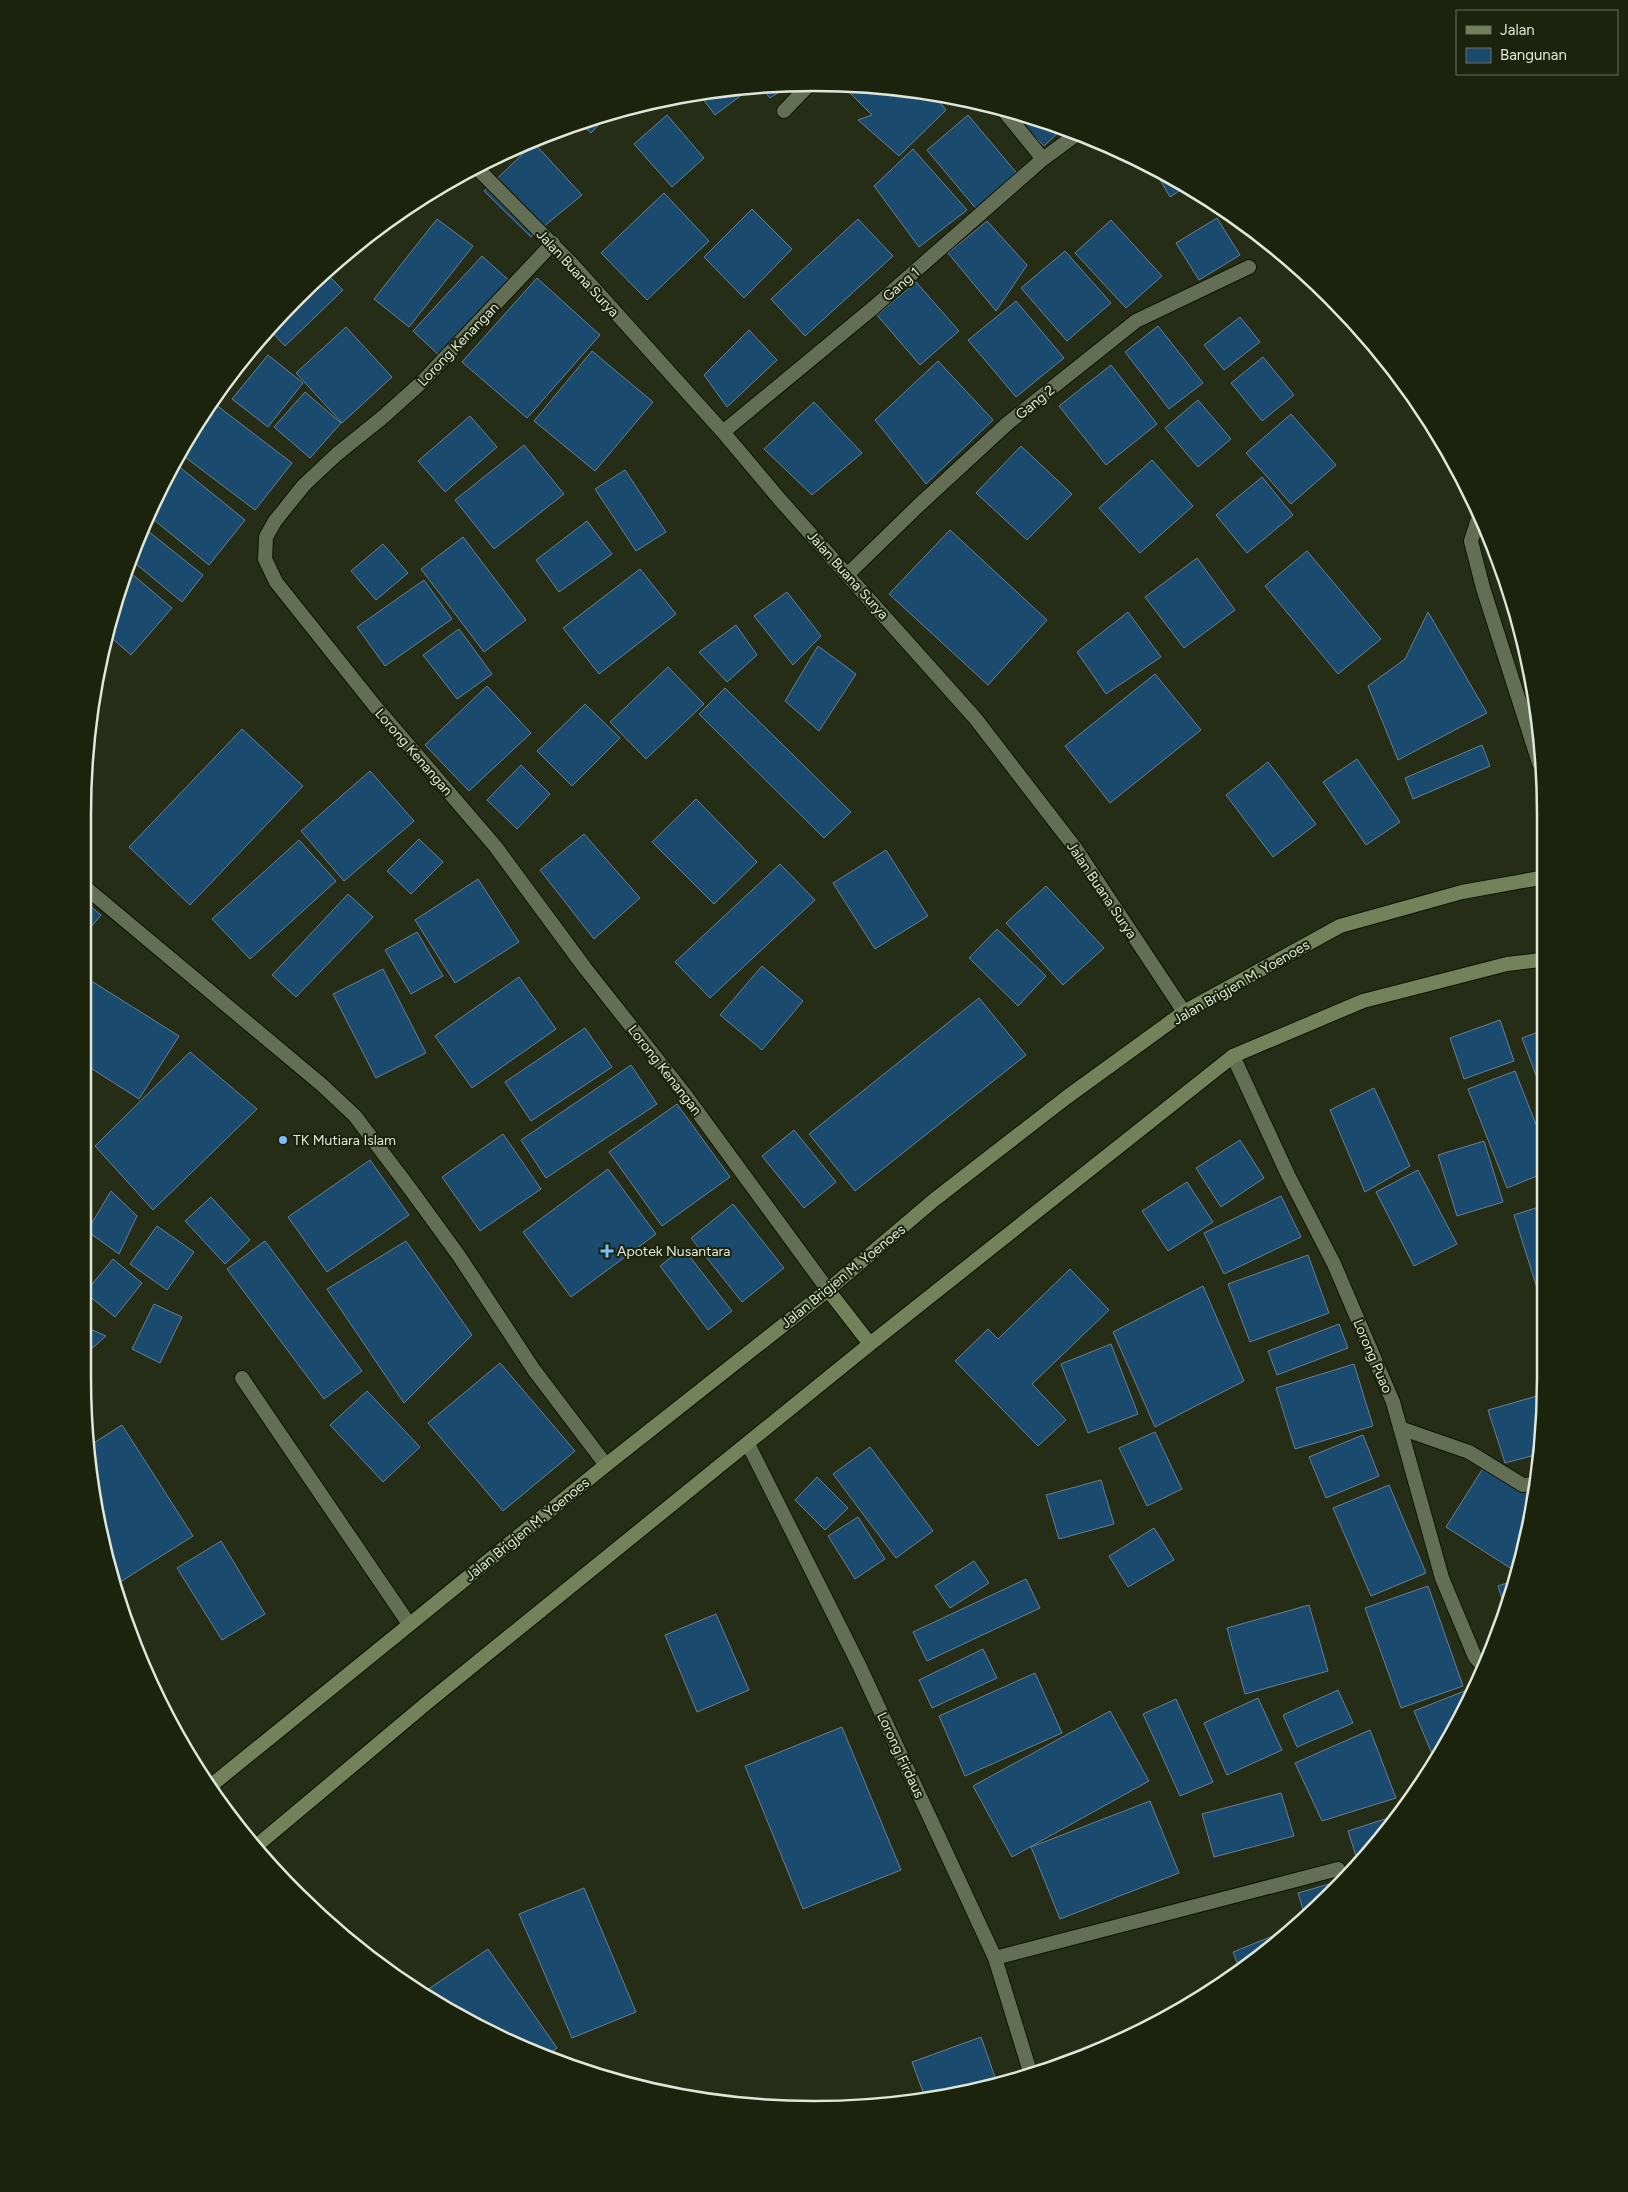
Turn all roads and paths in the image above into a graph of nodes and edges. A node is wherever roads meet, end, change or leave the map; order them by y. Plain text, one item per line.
1 (804, 91) edge
2 (784, 111) dead end
3 (1011, 119) edge
4 (1071, 139) edge
5 (1044, 159) junction
6 (482, 173) edge
7 (553, 243) junction
8 (1249, 267) dead end
9 (723, 432) junction
10 (1476, 525) edge
11 (848, 574) junction
12 (1533, 741) edge
13 (1537, 879) edge
14 (91, 892) edge
15 (1537, 960) edge
16 (1184, 1012) junction
17 (1233, 1056) junction
18 (828, 1290) junction
19 (870, 1344) junction
20 (242, 1378) dead end
21 (1400, 1428) junction
22 (748, 1444) junction
23 (606, 1465) junction
24 (1529, 1484) edge
25 (410, 1624) junction
26 (1479, 1661) edge
27 (215, 1782) edge
28 (261, 1842) edge
29 (1338, 1869) dead end
30 (995, 1958) junction
31 (1029, 2067) edge

1 - 2 street
3 - 5 street
4 - 5 street, Gang 1
5 - 9 street, Gang 1
6 - 7 street, Jalan Buana Surya
7 - 9 street, Jalan Buana Surya
7 - 18 street, Lorong Kenangan
8 - 11 street, Gang 2
9 - 11 street, Jalan Buana Surya
10 - 12 street
11 - 16 street, Jalan Buana Surya
13 - 16 main road, Jalan Brigjen M. Yoenoes
14 - 23 street
15 - 17 main road
16 - 18 main road, Jalan Brigjen M. Yoenoes
17 - 19 main road
17 - 21 street, Lorong Puao
18 - 19 main road
18 - 23 main road, Jalan Brigjen M. Yoenoes
19 - 22 main road
20 - 25 street
21 - 24 street
21 - 26 street, Lorong Puao
22 - 28 main road
22 - 30 street, Lorong Firdaus
23 - 25 main road, Jalan Brigjen M. Yoenoes
25 - 27 main road, Jalan Brigjen M. Yoenoes
29 - 30 street
30 - 31 street, Lorong Firdaus

